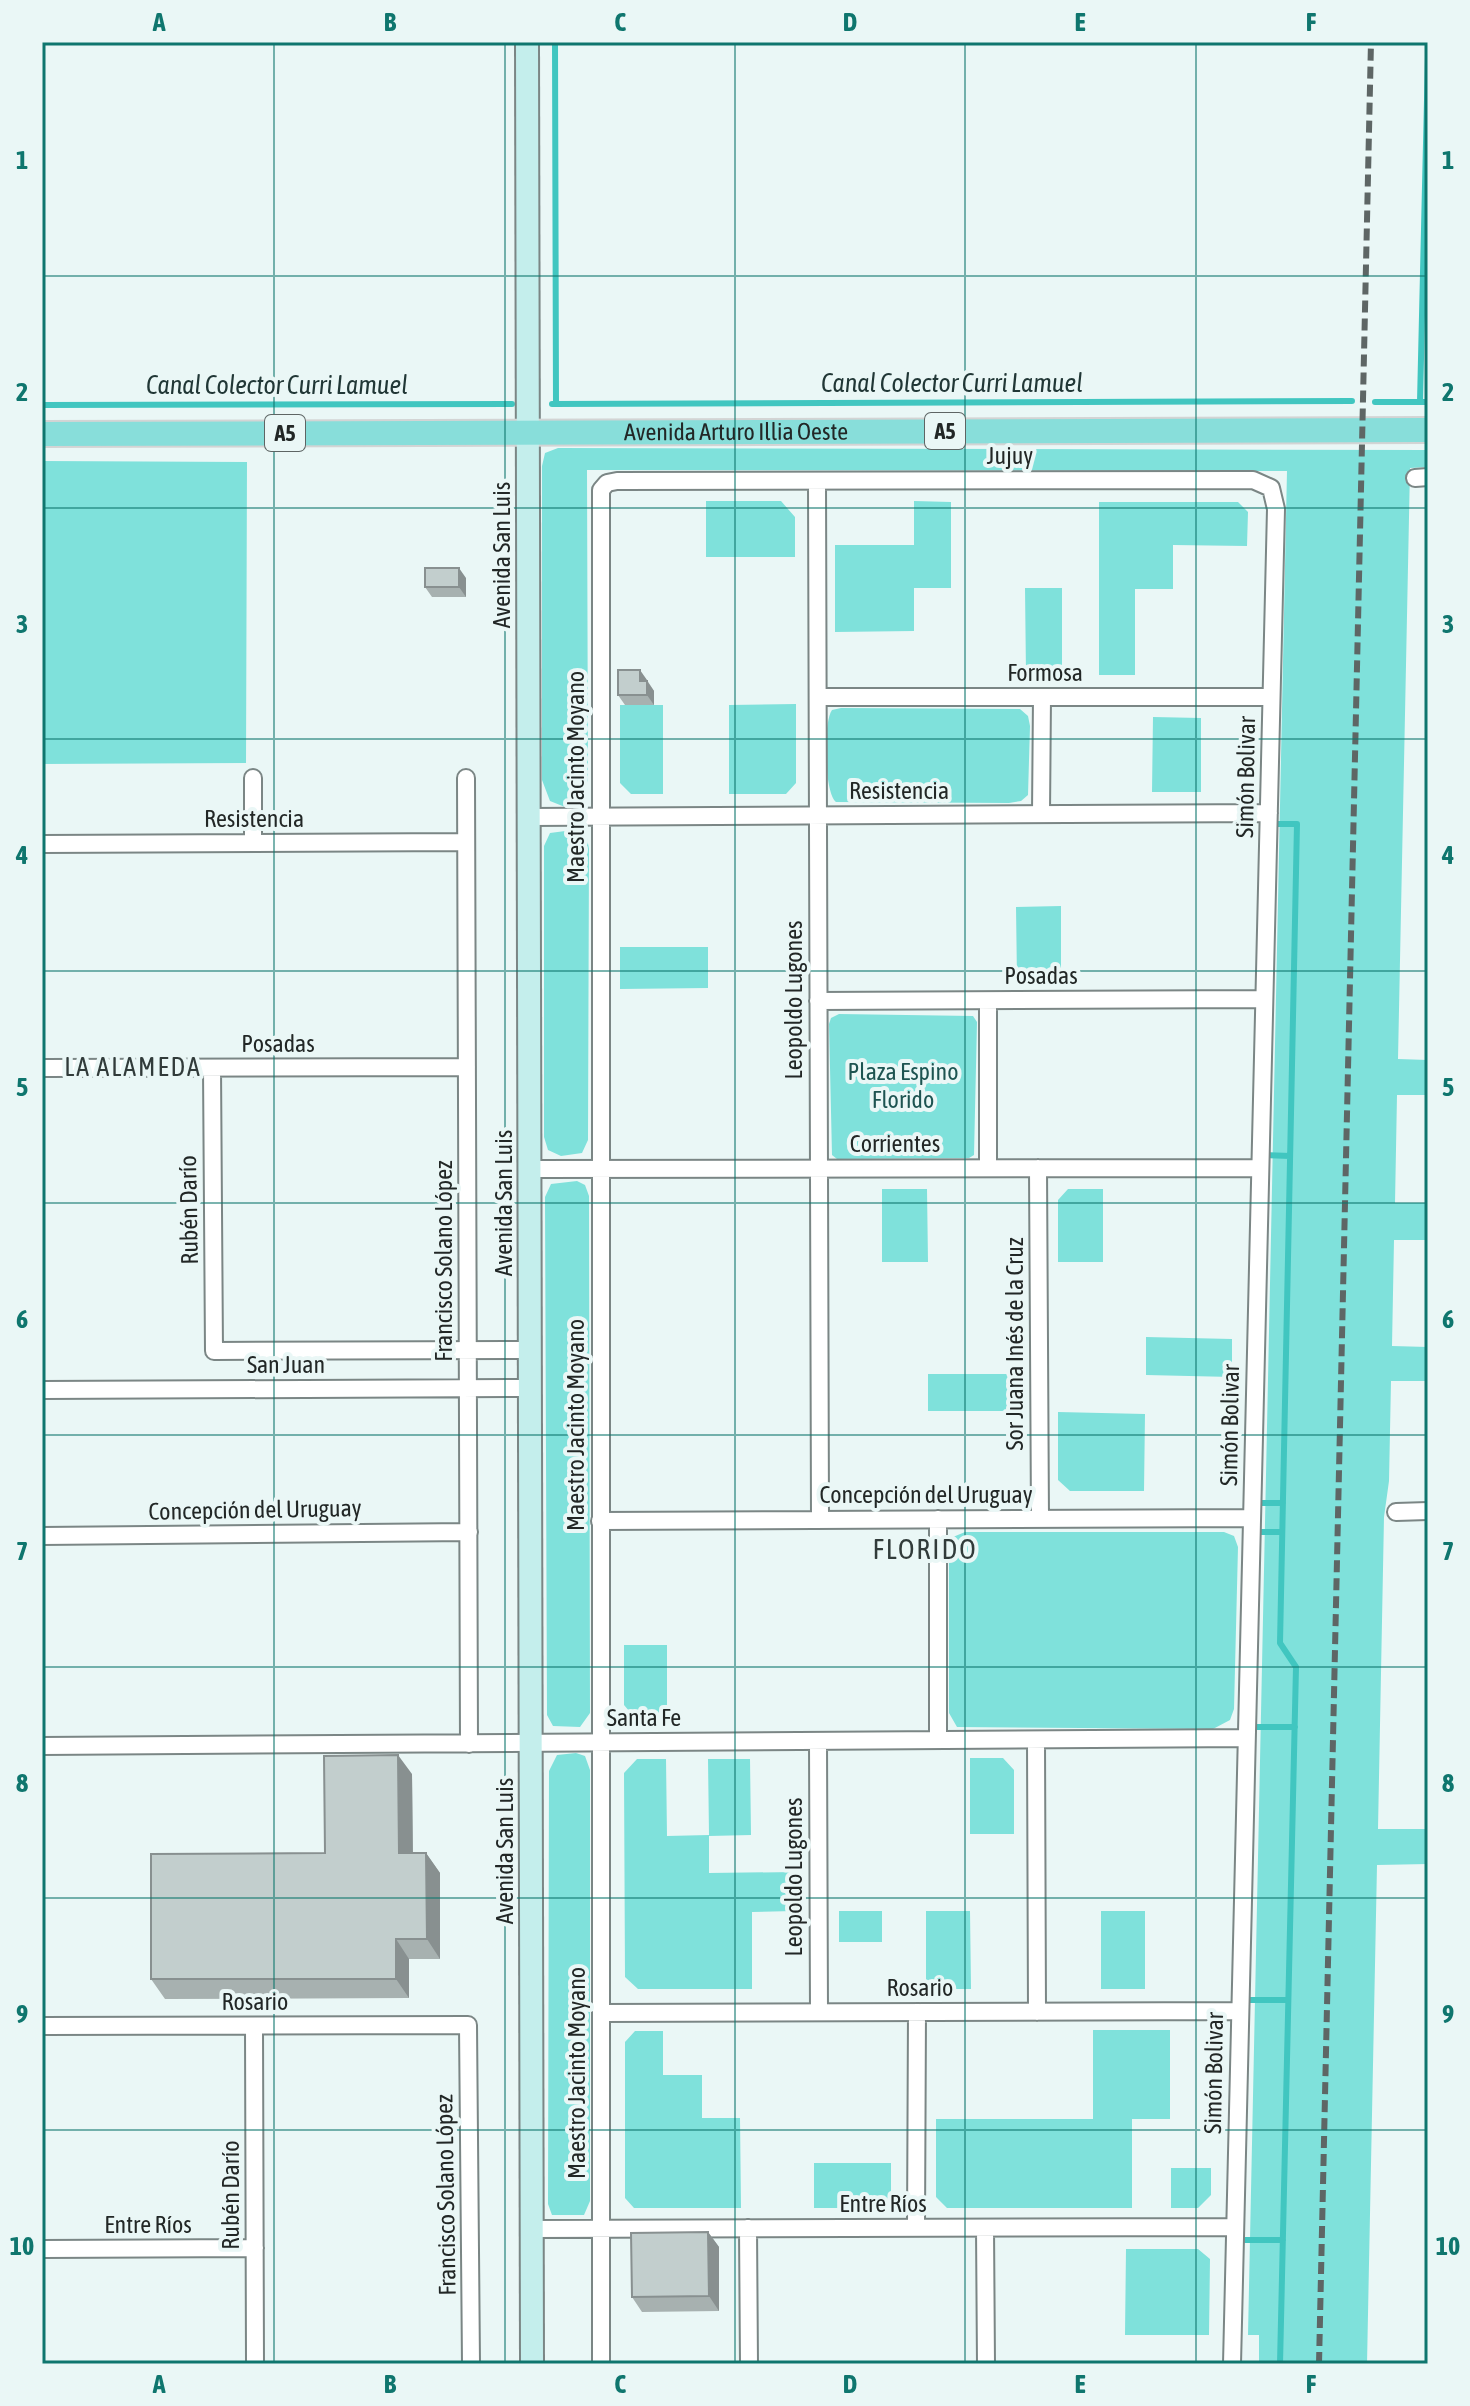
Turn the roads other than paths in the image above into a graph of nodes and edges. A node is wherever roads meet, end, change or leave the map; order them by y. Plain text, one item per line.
1 (527, 42) edge
2 (1428, 430) edge
3 (528, 432) junction
4 (42, 434) edge
5 (817, 481) junction
6 (603, 486) joint
7 (1271, 488) joint
8 (818, 697) junction
9 (1042, 697) junction
10 (1271, 697) junction
11 (253, 778) dead end
12 (466, 778) dead end
13 (1269, 813) junction
14 (1041, 814) junction
15 (818, 815) junction
16 (529, 817) junction
17 (600, 817) junction
18 (466, 842) junction
19 (253, 843) junction
20 (42, 844) edge
21 (1264, 999) junction
22 (818, 1001) junction
23 (988, 1001) junction
24 (467, 1067) junction
25 (42, 1068) edge
26 (212, 1068) junction
27 (819, 1168) junction
28 (988, 1168) junction
29 (1038, 1168) junction
30 (1260, 1168) junction
31 (530, 1169) junction
32 (600, 1169) junction
33 (468, 1350) junction
34 (530, 1350) junction
35 (214, 1351) joint
36 (468, 1388) junction
37 (530, 1388) junction
38 (42, 1390) edge
39 (1428, 1511) edge
40 (1396, 1512) dead end
41 (1252, 1518) junction
42 (938, 1519) junction
43 (1040, 1519) junction
44 (820, 1520) junction
45 (600, 1521) junction
46 (469, 1532) junction
47 (42, 1536) edge
48 (1246, 1738) junction
49 (938, 1740) junction
50 (1036, 1740) junction
51 (818, 1741) junction
52 (531, 1743) junction
53 (600, 1743) junction
54 (469, 1744) junction
55 (42, 1746) edge
56 (1240, 2011) junction
57 (819, 2012) junction
58 (917, 2012) junction
59 (1037, 2012) junction
60 (601, 2013) junction
61 (468, 2025) joint
62 (42, 2026) edge
63 (254, 2026) junction
64 (1235, 2227) junction
65 (748, 2228) junction
66 (916, 2228) junction
67 (985, 2228) junction
68 (532, 2229) junction
69 (601, 2229) junction
70 (255, 2248) junction
71 (42, 2249) edge
72 (255, 2364) edge
73 (471, 2364) edge
74 (532, 2364) edge
75 (601, 2364) edge
76 (749, 2364) edge
77 (986, 2364) edge
78 (1232, 2364) edge

1 - 3 main road, Avenida San Luis
2 - 3 main road, Avenida Arturo Illia Oeste / A5
3 - 4 main road, Avenida Arturo Illia Oeste / A5
3 - 16 main road, Avenida San Luis
5 - 6 street, Jujuy
5 - 7 street, Jujuy
5 - 8 street, Leopoldo Lugones
6 - 17 street, Maestro Jacinto Moyano
7 - 10 street, Simón Bolivar
8 - 9 street, Formosa
8 - 15 street, Leopoldo Lugones
9 - 10 street, Formosa
9 - 14 street
10 - 13 street, Simón Bolivar
11 - 19 street
12 - 18 street, Francisco Solano López
13 - 14 street, Resistencia
13 - 21 street, Simón Bolivar
14 - 15 street, Resistencia
15 - 17 street, Resistencia
15 - 22 street, Leopoldo Lugones
16 - 17 street, Resistencia
16 - 31 main road, Avenida San Luis
17 - 32 street, Maestro Jacinto Moyano
18 - 19 street, Resistencia
18 - 24 street, Francisco Solano López
19 - 20 street, Resistencia
21 - 23 street, Posadas
21 - 30 street, Simón Bolivar
22 - 23 street, Posadas
22 - 27 street, Leopoldo Lugones
23 - 28 street
24 - 26 street, Posadas
24 - 33 street, Francisco Solano López
25 - 26 street, Posadas
26 - 35 street, Rubén Darío
27 - 28 street, Corrientes
27 - 32 street, Corrientes
27 - 44 street, Leopoldo Lugones
28 - 29 street, Corrientes
29 - 30 street, Corrientes
29 - 43 street, Sor Juana Inés de la Cruz
30 - 41 street, Simón Bolivar
31 - 32 street, Corrientes
31 - 34 main road, Avenida San Luis
32 - 45 street, Maestro Jacinto Moyano
33 - 34 street, San Juan
33 - 35 street, San Juan
33 - 36 street, Francisco Solano López
34 - 37 main road, Avenida San Luis
36 - 37 street, San Juan
36 - 38 street, San Juan
36 - 46 street, Francisco Solano López
37 - 52 main road, Avenida San Luis
39 - 40 street
41 - 43 street, Concepción del Uruguay
41 - 48 street, Simón Bolivar
42 - 43 street, Concepción del Uruguay
42 - 44 street, Concepción del Uruguay
42 - 49 street
44 - 45 street, Concepción del Uruguay
45 - 53 street, Maestro Jacinto Moyano
46 - 47 street, Concepción del Uruguay
46 - 54 street, Francisco Solano López
48 - 50 street, Santa Fe
48 - 56 street, Simón Bolivar
49 - 50 street, Santa Fe
49 - 51 street, Santa Fe
50 - 59 street
51 - 53 street, Santa Fe
51 - 57 street, Leopoldo Lugones
52 - 53 street, Santa Fe
52 - 54 street, Santa Fe
52 - 68 main road, Avenida San Luis
53 - 60 street, Maestro Jacinto Moyano
54 - 55 street, Santa Fe
56 - 59 street, Rosario
56 - 64 street, Simón Bolivar
57 - 58 street, Rosario
57 - 60 street, Rosario
58 - 59 street, Rosario
58 - 66 street
60 - 69 street, Maestro Jacinto Moyano
61 - 63 street, Rosario
61 - 73 street, Francisco Solano López
62 - 63 street, Rosario
63 - 70 street, Rubén Darío
64 - 67 street, Entre Ríos
64 - 78 street, Simón Bolivar
65 - 66 street, Entre Ríos
65 - 69 street, Entre Ríos
65 - 76 street
66 - 67 street, Entre Ríos
67 - 77 street
68 - 69 street, Entre Ríos
68 - 74 main road, Avenida San Luis
69 - 75 street, Maestro Jacinto Moyano
70 - 71 street, Entre Ríos
70 - 72 street, Rubén Darío

